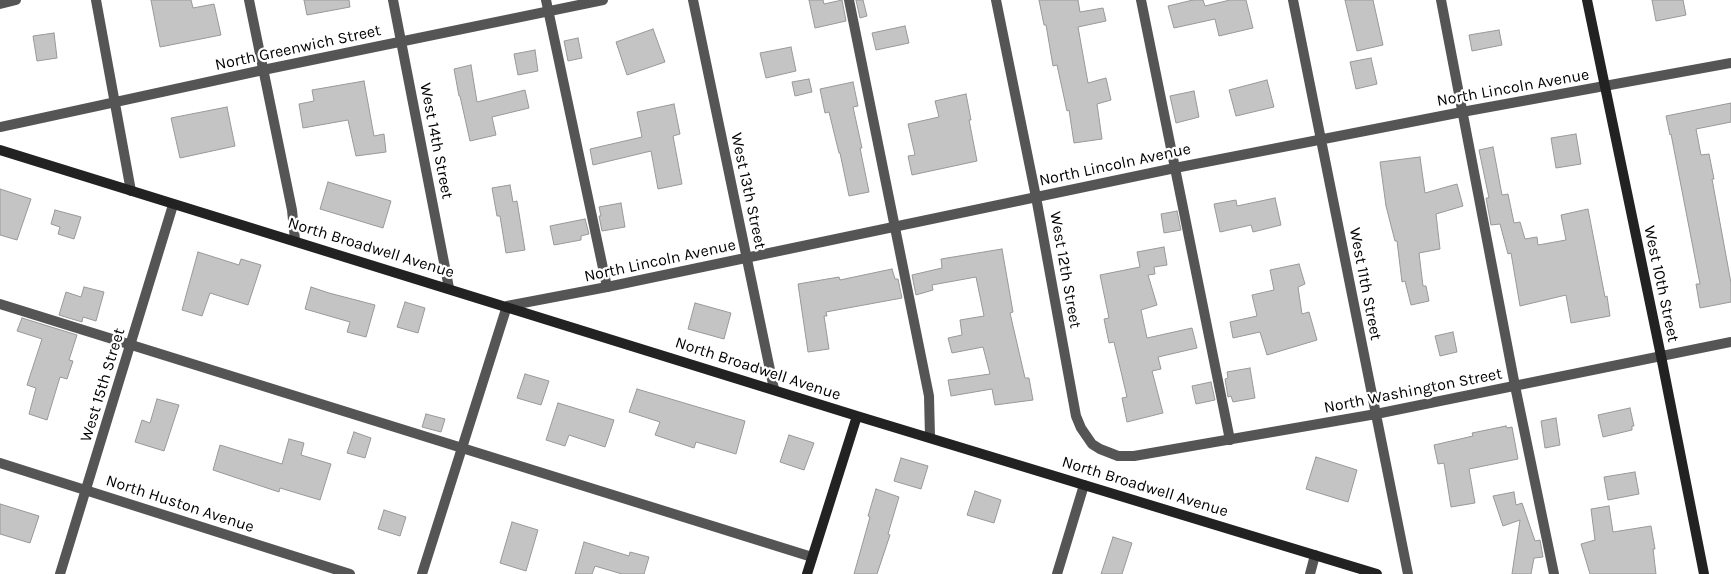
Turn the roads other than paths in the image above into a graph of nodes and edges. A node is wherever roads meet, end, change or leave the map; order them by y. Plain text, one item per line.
1 (16, 0) edge
2 (96, 0) edge
3 (249, 0) edge
4 (394, 0) edge
5 (546, 0) edge
6 (603, 0) edge
7 (693, 0) edge
8 (849, 0) edge
9 (996, 0) edge
10 (1141, 0) edge
11 (1292, 0) edge
12 (1441, 0) edge
13 (1586, 0) edge
14 (0, 4) edge
15 (549, 11) junction
16 (402, 42) junction
17 (1731, 63) edge
18 (264, 70) junction
19 (1605, 87) junction
20 (114, 102) junction
21 (1462, 112) junction
22 (0, 126) edge
23 (1321, 140) junction
24 (0, 150) edge
25 (1175, 168) junction
26 (131, 191) junction
27 (1036, 197) junction
28 (174, 205) junction
29 (895, 227) junction
30 (295, 240) junction
31 (746, 258) junction
32 (449, 288) junction
33 (607, 288) junction
34 (0, 304) edge
35 (507, 306) junction
36 (1731, 342) edge
37 (132, 344) junction
38 (1661, 356) junction
39 (1515, 386) junction
40 (774, 389) junction
41 (1376, 414) junction
42 (857, 416) junction
43 (930, 437) junction
44 (1230, 440) junction
45 (462, 447) junction
46 (1100, 449) joint
47 (0, 464) edge
48 (1084, 484) junction
49 (86, 490) junction
50 (1315, 555) junction
51 (812, 557) junction
52 (60, 574) edge
53 (350, 574) edge
54 (422, 574) edge
55 (807, 574) edge
56 (1057, 574) edge
57 (1310, 574) edge
58 (1376, 574) edge
59 (1408, 574) edge
60 (1554, 574) edge
61 (1704, 574) edge

1 - 14 street
2 - 20 street
3 - 18 street
4 - 16 street, West 14th Street
5 - 15 street
6 - 15 street, North Greenwich Street
7 - 31 street, West 13th Street
8 - 29 street
9 - 27 street, West 12th Street
10 - 25 street
11 - 23 street, West 11th Street
12 - 21 street
13 - 19 main road, West 10th Street
15 - 16 street, North Greenwich Street
15 - 33 street
16 - 18 street, North Greenwich Street
16 - 32 street, West 14th Street
17 - 19 street, North Lincoln Avenue
18 - 20 street, North Greenwich Street
18 - 30 street
19 - 21 street, North Lincoln Avenue
19 - 38 main road, West 10th Street
20 - 22 street, North Greenwich Street
20 - 26 street
21 - 23 street, North Lincoln Avenue
21 - 39 street
23 - 25 street, North Lincoln Avenue
23 - 41 street, West 11th Street
24 - 26 main road, North Broadwell Avenue
25 - 27 street, North Lincoln Avenue
25 - 44 street
26 - 28 main road, North Broadwell Avenue
27 - 29 street, North Lincoln Avenue
27 - 46 street, West 12th Street
28 - 30 main road, North Broadwell Avenue
28 - 37 street, West 15th Street
29 - 31 street, North Lincoln Avenue
29 - 43 street
30 - 32 main road, North Broadwell Avenue
31 - 33 street, North Lincoln Avenue
31 - 40 street, West 13th Street
32 - 35 main road, North Broadwell Avenue
33 - 35 street, North Lincoln Avenue
34 - 37 street
35 - 40 main road, North Broadwell Avenue
35 - 45 street
36 - 38 street, North Washington Street
37 - 45 street
37 - 49 street, West 15th Street
38 - 39 street, North Washington Street
38 - 61 main road, West 10th Street
39 - 41 street, North Washington Street
39 - 60 street
40 - 42 main road, North Broadwell Avenue
41 - 44 street, North Washington Street
41 - 59 street, West 11th Street
42 - 43 main road, North Broadwell Avenue
42 - 51 main road
43 - 48 main road, North Broadwell Avenue
44 - 46 street, North Washington Street
45 - 51 street
45 - 54 street
47 - 49 street, North Huston Avenue
48 - 50 main road, North Broadwell Avenue
48 - 56 street
49 - 52 street, West 15th Street
49 - 53 street, North Huston Avenue
50 - 57 street
50 - 58 main road, North Broadwell Avenue
51 - 55 main road

